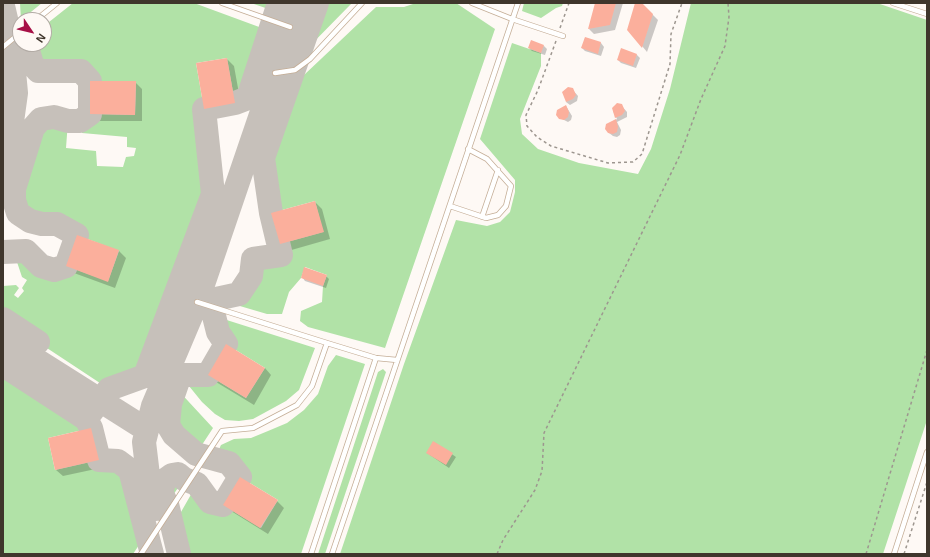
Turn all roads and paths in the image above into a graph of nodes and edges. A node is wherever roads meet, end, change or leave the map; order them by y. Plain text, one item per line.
1 (57, 3) edge
2 (222, 3) edge
3 (362, 3) edge
4 (472, 3) edge
5 (518, 3) edge
6 (569, 3) edge
7 (682, 3) edge
8 (728, 3) edge
9 (894, 3) edge
10 (903, 4) edge
11 (46, 12) edge
12 (927, 14) edge
13 (512, 19) junction
14 (290, 27) dead end
15 (560, 35) junction
16 (12, 40) edge
17 (3, 47) edge
18 (275, 73) dead end
19 (468, 149) junction
20 (498, 170) junction
21 (450, 206) junction
22 (482, 217) junction
23 (197, 302) dead end
24 (327, 343) junction
25 (927, 350) edge
26 (376, 358) junction
27 (397, 360) junction
28 (927, 452) edge
29 (927, 482) edge
30 (141, 554) edge
31 (311, 554) edge
32 (332, 554) edge
33 (497, 554) edge
34 (866, 554) edge
35 (894, 554) edge
36 (904, 554) edge

1 - 11 lane
2 - 14 lane
3 - 18 lane
4 - 13 lane
5 - 13 lane
6 - 15 path
7 - 15 path
8 - 33 path
9 - 10 lane
10 - 12 lane
13 - 15 lane
13 - 19 lane
16 - 17 lane
19 - 20 lane
19 - 21 lane
20 - 22 lane
20 - 22 lane
21 - 22 lane
21 - 27 lane
23 - 24 lane
24 - 26 lane
24 - 30 lane
25 - 34 path
26 - 27 lane
26 - 31 lane
27 - 32 lane
28 - 35 lane
29 - 36 path

